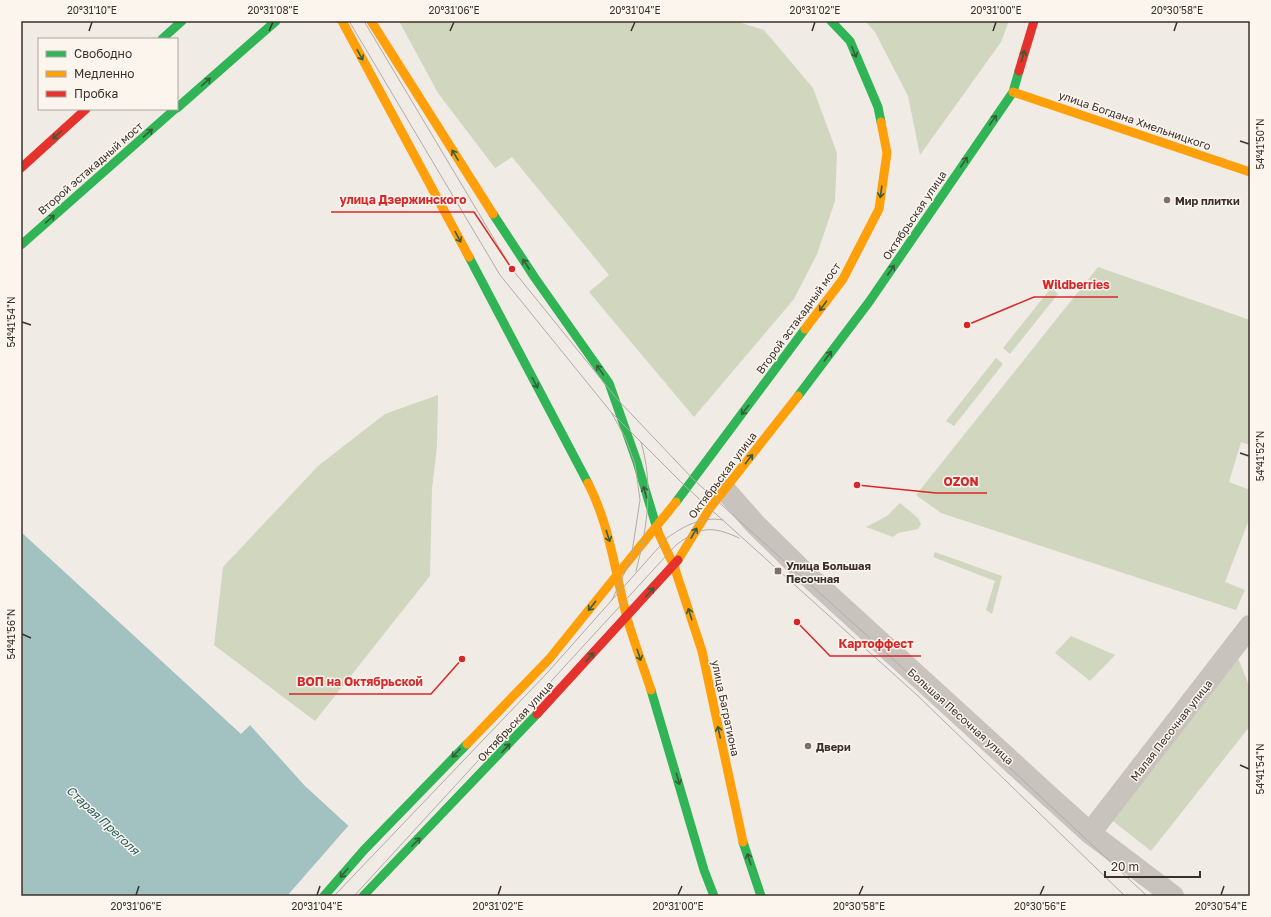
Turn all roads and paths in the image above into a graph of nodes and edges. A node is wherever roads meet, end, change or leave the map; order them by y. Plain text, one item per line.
1 (182, 21) edge
2 (276, 21) edge
3 (342, 21) edge
4 (371, 21) edge
5 (831, 21) edge
6 (1034, 21) edge
7 (163, 38) edge
8 (1013, 92) junction
9 (178, 106) edge
10 (85, 110) edge
11 (174, 110) edge
12 (21, 168) edge
13 (1250, 172) edge
14 (21, 245) edge
15 (725, 490) junction
16 (676, 501) joint
17 (656, 529) junction
18 (674, 566) junction
19 (617, 576) junction
20 (627, 618) junction
21 (1250, 626) edge
22 (1090, 833) junction
23 (324, 896) edge
24 (364, 896) edge
25 (714, 896) edge
26 (761, 896) edge
27 (1173, 896) edge

1 - 7 main road
9 -> 2 main road, Второй эстакадный мост
3 -> 19 main road
17 -> 4 main road, улица Багратиона
5 -> 16 main road, Второй эстакадный мост
8 -> 6 main road, Октябрьская улица
8 - 13 main road, улица Богдана Хмельницкого
15 -> 8 main road, Октябрьская улица
10 -> 12 main road
14 -> 11 main road, Второй эстакадный мост
18 -> 15 main road, Октябрьская улица
15 - 22 street, Большая Песочная улица
16 - 17 main road, Октябрьская улица
17 - 18 main road, улица Багратиона
17 - 19 main road, Октябрьская улица
20 -> 18 main road, Октябрьская улица
26 -> 18 main road, улица Багратиона
19 - 20 main road
19 -> 23 main road, Октябрьская улица
24 -> 20 main road, Октябрьская улица
20 -> 25 main road
21 - 22 street, Малая Песочная улица
22 - 27 street, Большая Песочная улица

